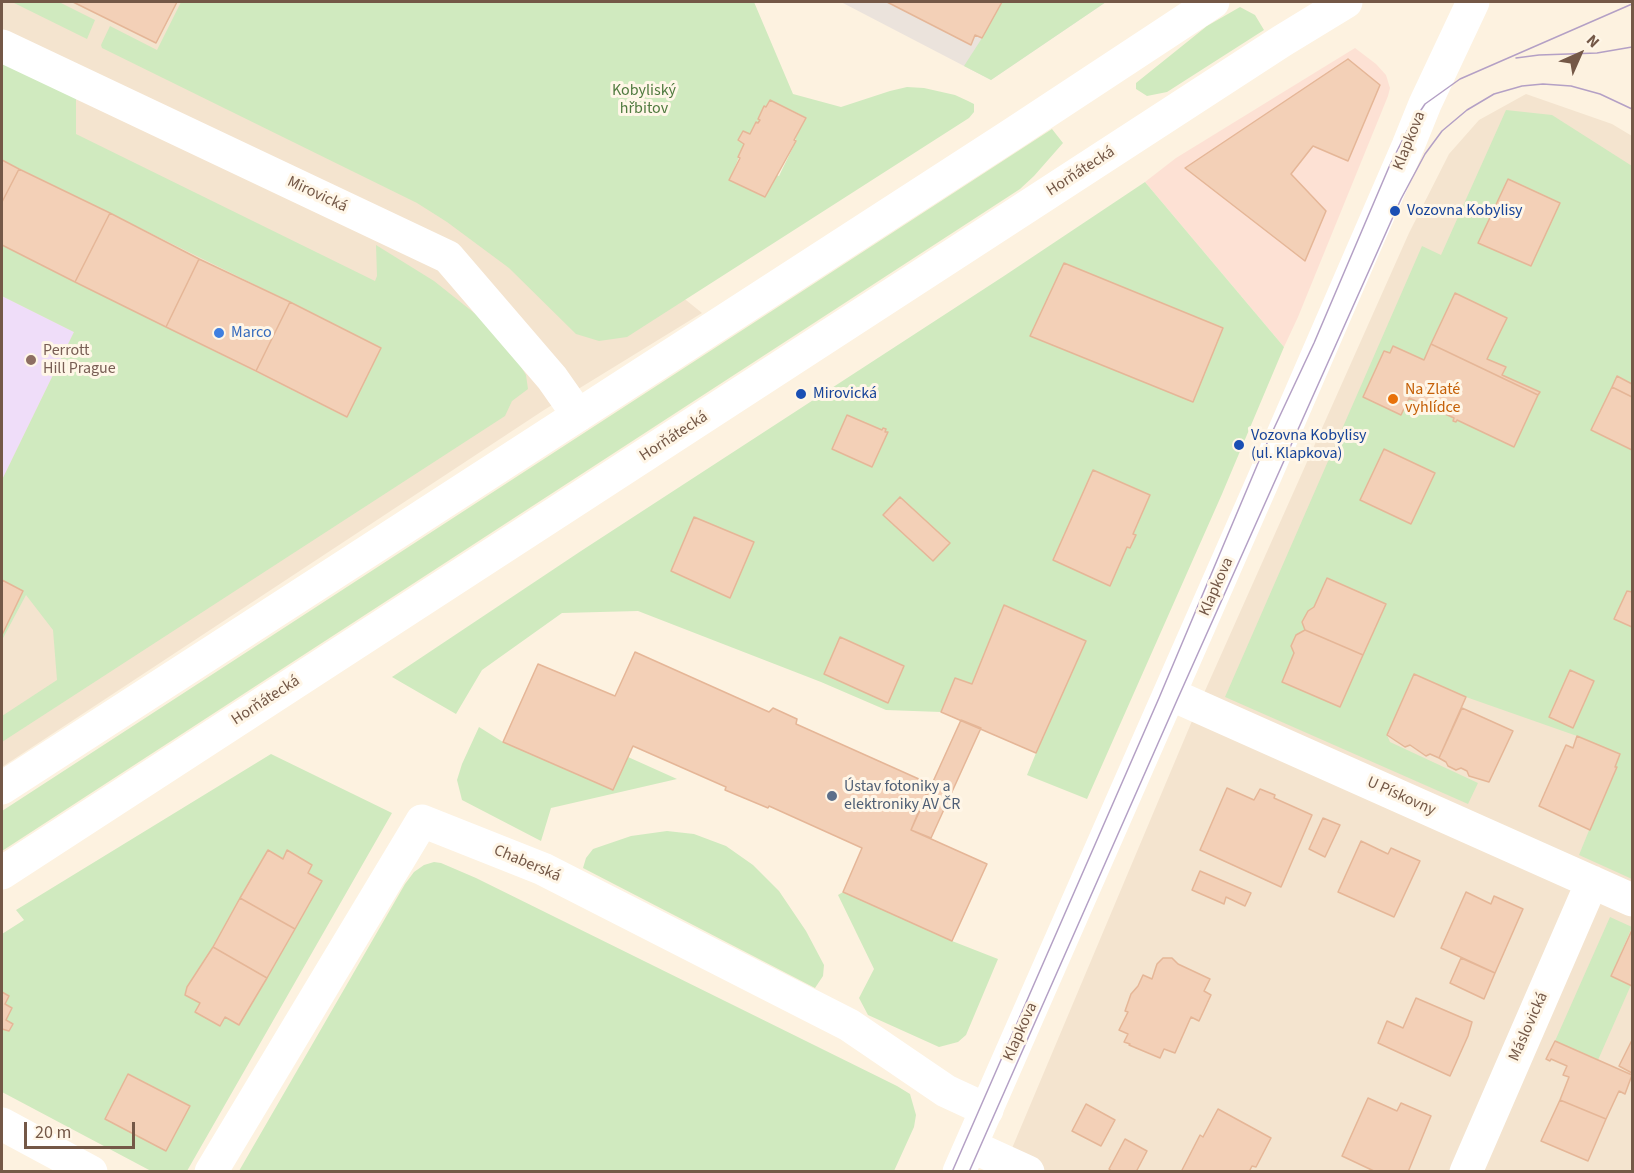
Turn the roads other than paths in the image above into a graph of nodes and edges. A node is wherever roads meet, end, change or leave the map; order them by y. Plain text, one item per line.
1 (1213, 2) edge
2 (1346, 2) edge
3 (1473, 2) edge
4 (2, 46) edge
5 (578, 415) junction
6 (1170, 694) junction
7 (2, 788) edge
8 (2, 873) edge
9 (1593, 882) junction
10 (1632, 900) edge
11 (987, 1110) junction
12 (2, 1124) edge
13 (965, 1159) edge
14 (91, 1172) edge
15 (211, 1172) edge
16 (1028, 1172) edge
17 (1466, 1172) edge

1 - 5 street
2 - 8 street, Horňátecká
3 - 6 street, Klapkova
4 - 5 street, Mirovická
5 - 7 street
6 - 9 street, U Pískovny
6 - 11 street, Klapkova
9 - 10 street, U Pískovny
9 - 17 street, Máslovická
11 - 13 street, Klapkova
11 - 15 street, Chaberská
12 - 14 street
13 - 16 street

